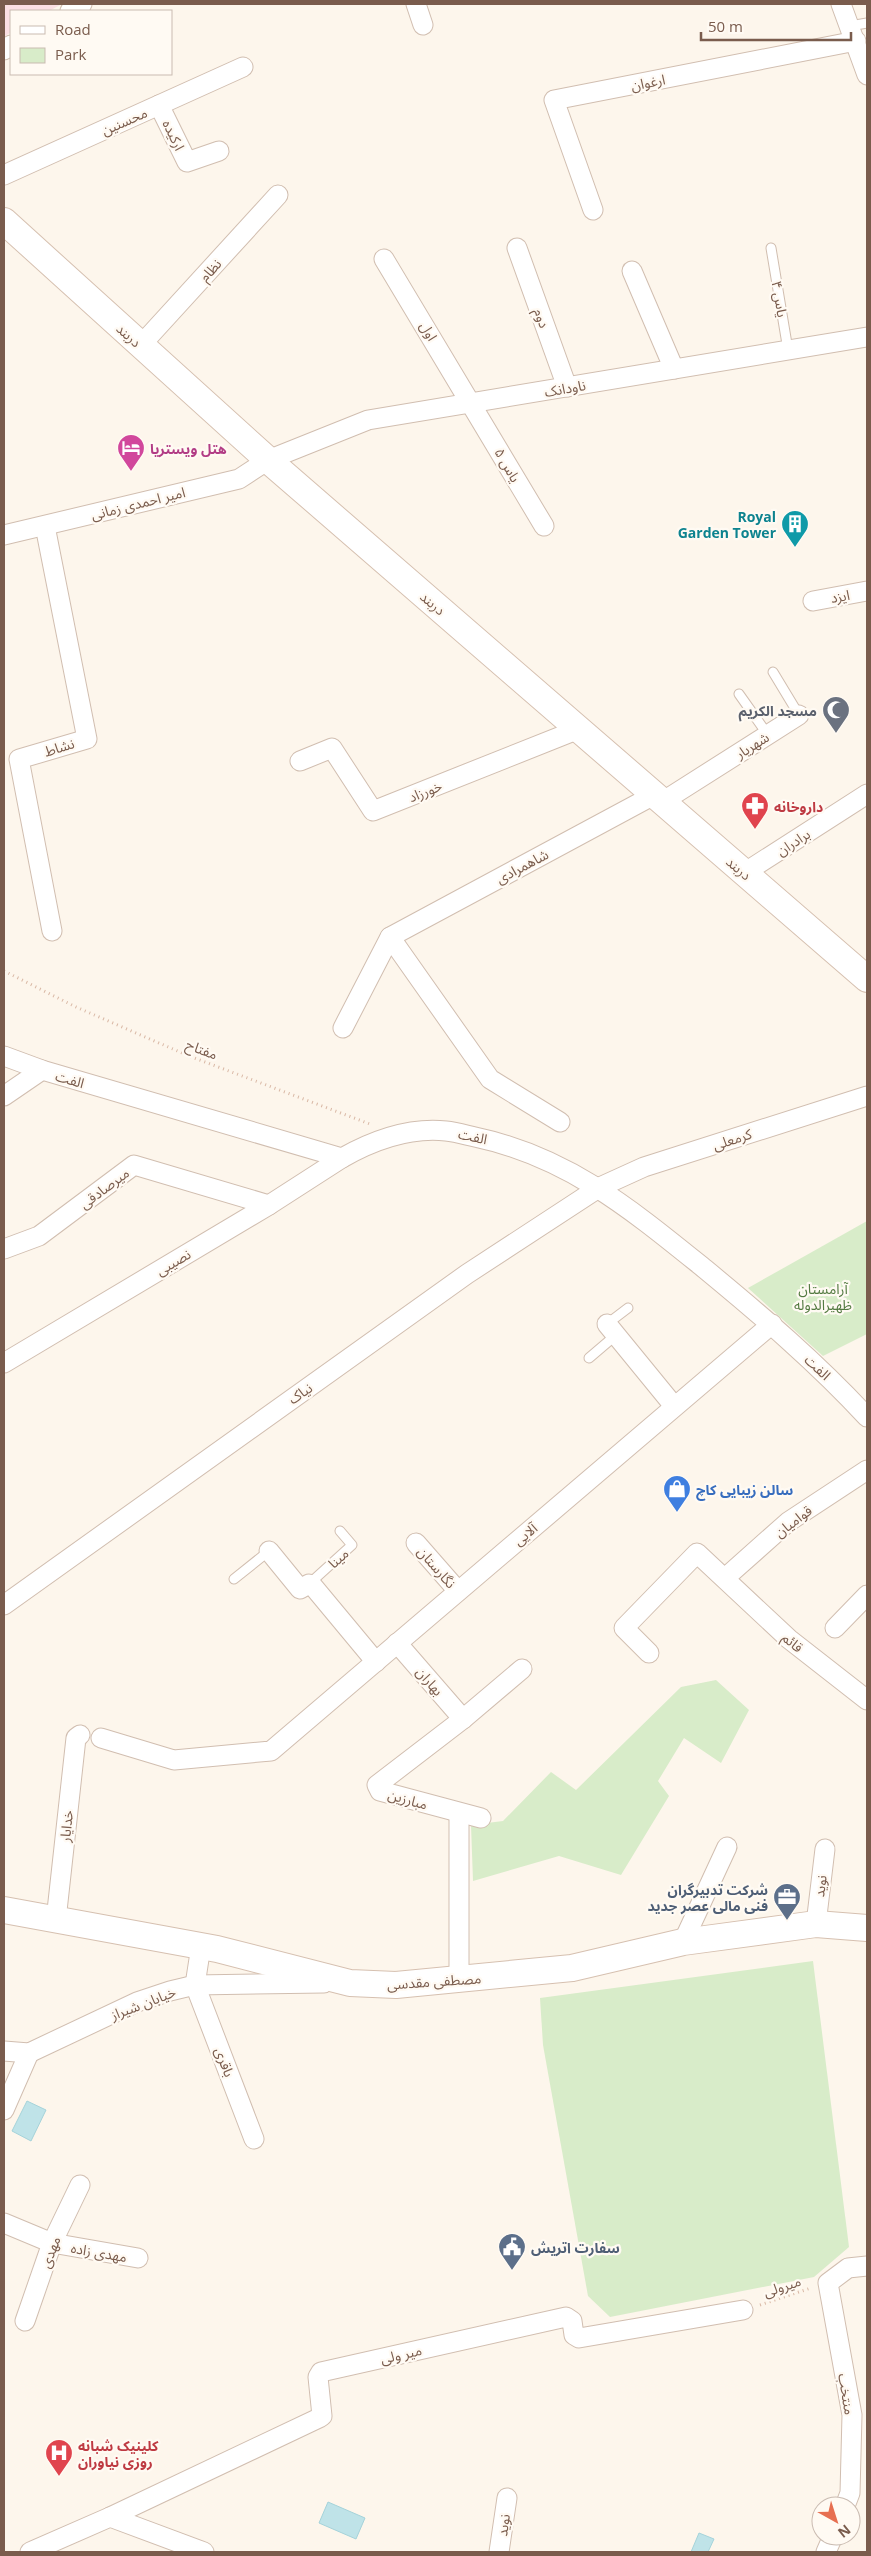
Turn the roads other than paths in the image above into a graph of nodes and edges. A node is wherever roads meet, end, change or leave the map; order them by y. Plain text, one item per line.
1 (416, 4) edge
2 (841, 4) edge
3 (423, 25) dead end
4 (858, 30) edge
5 (243, 66) dead end
6 (867, 75) edge
7 (159, 105) junction
8 (219, 151) dead end
9 (4, 175) edge
10 (278, 195) dead end
11 (593, 210) dead end
12 (4, 221) edge
13 (517, 248) dead end
14 (771, 248) dead end
15 (384, 259) dead end
16 (632, 271) dead end
17 (867, 337) edge
18 (141, 345) junction
19 (788, 350) junction
20 (674, 369) junction
21 (567, 387) junction
22 (472, 403) junction
23 (268, 460) junction
24 (45, 526) junction
25 (544, 526) dead end
26 (4, 535) edge
27 (867, 592) edge
28 (812, 601) dead end
29 (773, 672) dead end
30 (740, 694) dead end
31 (799, 715) joint
32 (579, 729) junction
33 (768, 735) junction
34 (300, 761) dead end
35 (867, 794) edge
36 (658, 798) junction
37 (744, 873) junction
38 (52, 931) dead end
39 (390, 937) junction
40 (867, 979) edge
41 (343, 1028) dead end
42 (4, 1056) edge
43 (42, 1070) junction
44 (4, 1096) edge
45 (867, 1096) edge
46 (560, 1122) dead end
47 (342, 1158) junction
48 (600, 1188) junction
49 (269, 1205) junction
50 (4, 1249) edge
51 (628, 1308) dead end
52 (772, 1324) junction
53 (611, 1330) junction
54 (589, 1358) dead end
55 (4, 1363) edge
56 (674, 1406) junction
57 (867, 1417) edge
58 (867, 1470) edge
59 (340, 1531) dead end
60 (416, 1543) dead end
61 (269, 1551) joint
62 (725, 1578) junction
63 (234, 1579) dead end
64 (309, 1584) junction
65 (458, 1591) junction
66 (867, 1595) edge
67 (4, 1604) edge
68 (835, 1628) dead end
69 (398, 1643) junction
70 (649, 1654) dead end
71 (376, 1662) junction
72 (522, 1669) dead end
73 (867, 1700) edge
74 (463, 1719) junction
75 (80, 1735) dead end
76 (101, 1738) dead end
77 (460, 1813) junction
78 (481, 1818) dead end
79 (727, 1848) dead end
80 (825, 1849) dead end
81 (5, 1912) edge
82 (56, 1920) junction
83 (816, 1924) junction
84 (867, 1928) edge
85 (683, 1942) junction
86 (201, 1946) junction
87 (459, 1980) junction
88 (350, 1982) junction
89 (196, 1985) junction
90 (4, 2050) edge
91 (29, 2053) junction
92 (4, 2110) edge
93 (254, 2139) dead end
94 (80, 2185) dead end
95 (4, 2223) edge
96 (52, 2243) junction
97 (138, 2258) dead end
98 (867, 2266) edge
99 (743, 2310) road end
100 (25, 2321) dead end
101 (849, 2496) edge
102 (507, 2498) dead end
103 (110, 2517) junction
104 (30, 2552) edge
105 (204, 2552) edge
106 (499, 2552) edge

1 - 3 street
2 - 4 street
4 - 6 street
4 - 11 street, ارغوان
5 - 7 street, محسنین
7 - 8 street, ارکیده
7 - 9 street, محسنین
10 - 18 street, نظام
12 - 18 main road, دربند
13 - 21 street, دوم
14 - 19 lane, یاس ۴
15 - 22 street, اول
16 - 20 street
17 - 19 street, ناودانک
18 - 23 main road, دربند
19 - 20 street, ناودانک
20 - 21 street, ناودانک
21 - 22 street, ناودانک
22 - 23 street, ناودانک
22 - 25 street, یاس ۵
23 - 24 street, امیر احمدی زمانی
23 - 32 main road, دربند
24 - 26 street, امیر احمدی زمانی
24 - 38 street, نشاط
27 - 28 street, ایزد
29 - 31 lane, شهریار
30 - 33 lane
31 - 33 street, شهریار
32 - 34 street, خورزاد
32 - 36 main road, دربند
33 - 36 street, شهریار
35 - 37 street, برادران
36 - 37 main road, دربند
36 - 39 street, شاهمرادی
37 - 40 main road, دربند
39 - 41 street
39 - 46 street
42 - 43 street, الفت
43 - 44 street
43 - 47 street, الفت
45 - 48 street, کرمعلی
47 - 48 street, الفت
47 - 49 street, نصیبی
48 - 52 street, الفت
48 - 67 street, نیاک
49 - 50 street, میرصادقی
49 - 55 street, نصیبی
51 - 53 lane
52 - 56 street, آلایی
52 - 57 street, الفت
53 - 54 lane
53 - 56 street
56 - 65 street, آلایی
58 - 62 street, قوامیان
59 - 64 lane, مینا
60 - 65 street, نگارستان
61 - 63 lane
61 - 64 street
62 - 70 street, قائم
62 - 73 street, قائم
64 - 71 street
65 - 69 street, آلایی
66 - 68 street
69 - 71 street, آلایی
69 - 74 street, بهاران
71 - 76 street, آلایی
72 - 74 street, مبارزین
74 - 77 street, مبارزین
75 - 82 street, خدایار
77 - 78 street
77 - 87 street
79 - 85 street
80 - 83 street, نوید
81 - 82 main road, مصطفی مقدسی
82 - 86 main road, مصطفی مقدسی
83 - 84 main road, مصطفی مقدسی
83 - 85 main road, مصطفی مقدسی
85 - 87 main road, مصطفی مقدسی
86 - 88 main road, مصطفی مقدسی
86 - 89 street
87 - 88 main road, مصطفی مقدسی
88 - 89 street, خیابان شیراز
89 - 91 street, خیابان شیراز
89 - 93 street, باقری
90 - 91 street
91 - 92 street
94 - 96 street, مهدی
95 - 96 street, مهدی زاده
96 - 97 street, مهدی زاده
96 - 100 street, مهدی
98 - 101 street, منتخب
99 - 103 street, میر ولی
102 - 106 street, نوید
103 - 104 street
103 - 105 street

